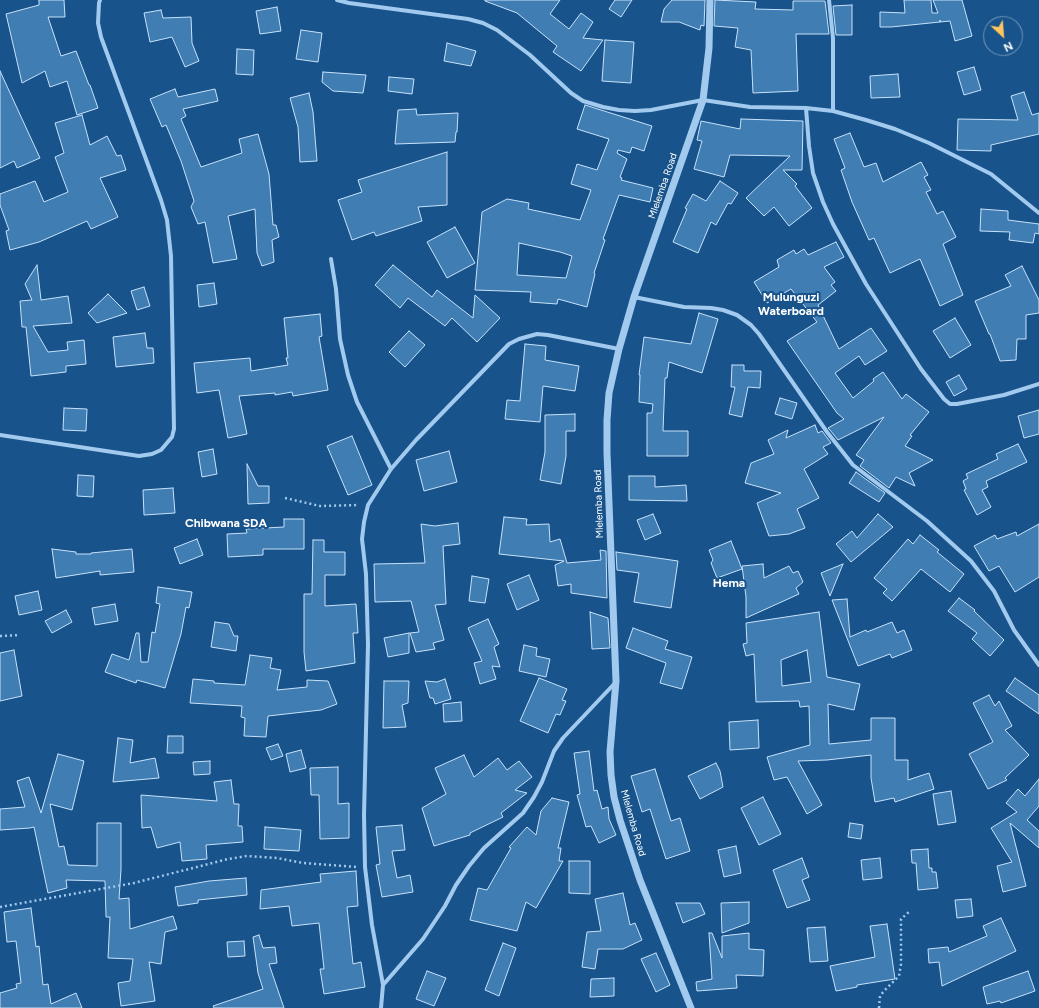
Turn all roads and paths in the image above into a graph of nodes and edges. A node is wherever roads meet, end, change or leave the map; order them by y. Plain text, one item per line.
1 (100, 0) edge
2 (337, 0) edge
3 (710, 0) edge
4 (829, 0) edge
5 (703, 100) junction
6 (806, 108) junction
7 (833, 111) junction
8 (1039, 212) edge
9 (330, 259) dead end
10 (634, 297) junction
11 (619, 349) junction
12 (1039, 384) edge
13 (0, 435) edge
14 (391, 470) junction
15 (284, 498) dead end
16 (368, 505) junction
17 (20, 635) dead end
18 (0, 636) edge
19 (1039, 665) edge
20 (616, 681) junction
21 (365, 867) junction
22 (0, 907) edge
23 (910, 911) dead end
24 (383, 985) junction
25 (381, 1008) edge
26 (691, 1008) edge
27 (879, 1008) edge

1 - 13 street
2 - 5 street
3 - 5 street, Mlelemba Road
4 - 7 street
5 - 6 street
5 - 10 street, Mlelemba Road
6 - 7 street
6 - 12 street
7 - 8 street
9 - 14 street
10 - 11 street, Mlelemba Road
10 - 19 street
11 - 14 street
11 - 20 street, Mlelemba Road
14 - 16 street
15 - 16 path
16 - 21 street
17 - 18 path
20 - 24 street
20 - 26 street, Mlelemba Road
21 - 22 path
21 - 24 street
23 - 27 path
24 - 25 street

